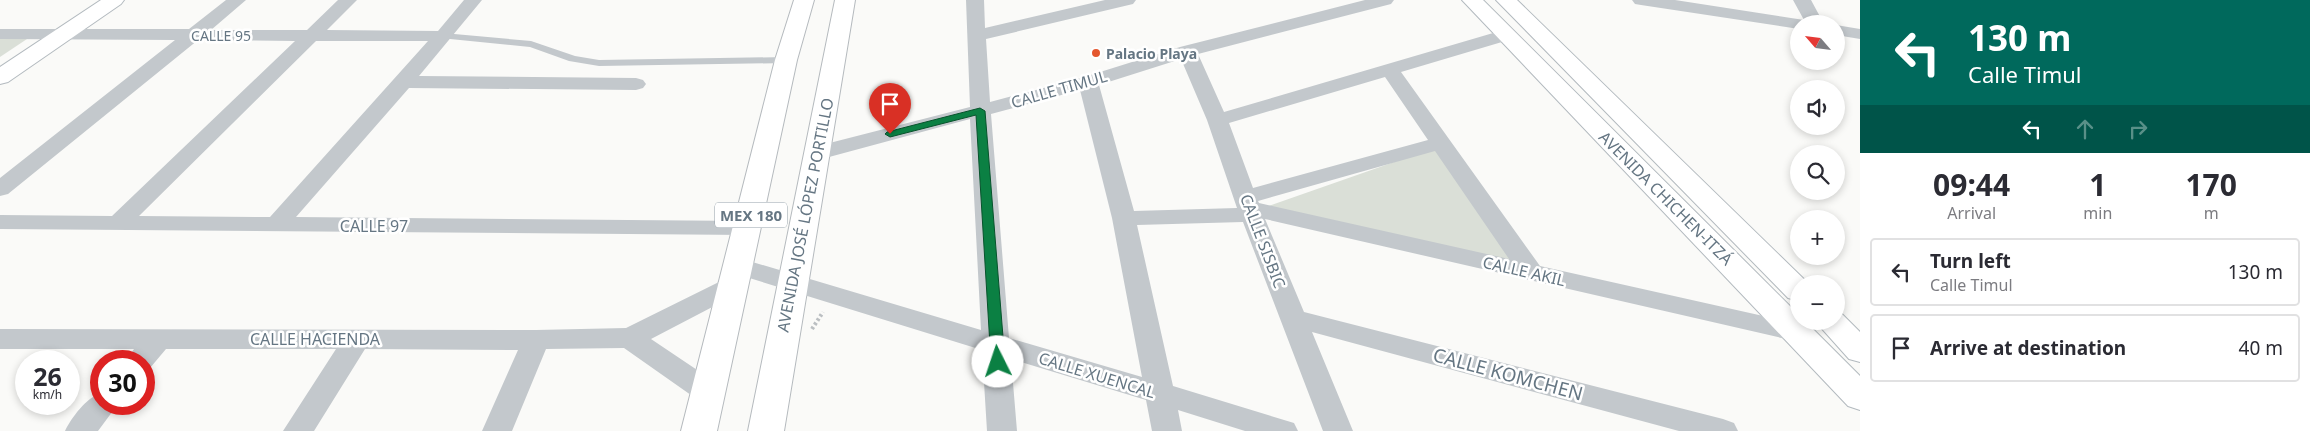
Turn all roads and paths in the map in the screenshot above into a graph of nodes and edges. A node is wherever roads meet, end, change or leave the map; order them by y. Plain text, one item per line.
1 (95, 0) edge
2 (114, 0) edge
3 (237, 0) edge
4 (348, 0) edge
5 (473, 0) edge
6 (804, 0) edge
7 (845, 0) edge
8 (975, 0) edge
9 (1127, 0) edge
10 (1386, 0) edge
11 (1472, 0) edge
12 (1506, 0) edge
13 (1642, 0) edge
14 (1802, 0) edge
15 (1679, 3) edge
16 (1342, 5) edge
17 (1810, 15) edge
18 (1790, 22) edge
19 (1845, 32) edge
20 (0, 34) edge
21 (1860, 34) edge
22 (52, 35) junction
23 (192, 35) junction
24 (309, 36) junction
25 (443, 36) junction
26 (976, 36) junction
27 (1506, 36) junction
28 (1187, 51) junction
29 (786, 60) junction
30 (0, 63) edge
31 (1389, 69) junction
32 (0, 77) edge
33 (404, 82) junction
34 (1088, 82) junction
35 (636, 84) dead end
36 (980, 111) junction
37 (1217, 120) junction
38 (1439, 143) junction
39 (818, 153) junction
40 (0, 189) edge
41 (1249, 206) junction
42 (1124, 218) junction
43 (0, 222) edge
44 (117, 224) junction
45 (276, 225) junction
46 (748, 228) junction
47 (1531, 272) junction
48 (737, 276) junction
49 (791, 282) junction
50 (1790, 282) edge
51 (831, 315) dead end
52 (1293, 318) junction
53 (1839, 330) edge
54 (1799, 334) junction
55 (808, 336) dead end
56 (630, 338) junction
57 (0, 339) edge
58 (159, 339) junction
59 (357, 339) junction
60 (536, 340) junction
61 (997, 344) junction
62 (150, 350) edge
63 (1860, 352) edge
64 (708, 392) junction
65 (1160, 394) junction
66 (1860, 398) edge
67 (94, 415) edge
68 (80, 431) edge
69 (298, 431) edge
70 (497, 431) edge
71 (698, 431) edge
72 (766, 431) edge
73 (1002, 431) edge
74 (1167, 431) edge
75 (1283, 431) edge
76 (1338, 431) edge
77 (1723, 431) edge

1 - 22 main road
2 - 22 main road
3 - 23 street
4 - 24 street
5 - 25 street
6 - 29 main road, MEX 180
7 - 39 main road, AVENIDA JOSÉ LÓPEZ PORTILLO / MEX 180
8 - 26 street
9 - 26 street
10 - 16 street, CALLE TIMUL
11 - 27 main road, AVENIDA CHICHEN-ITZÁ
12 - 50 main road, AVENIDA CHICHEN-ITZÁ
13 - 15 street
14 - 17 street
15 - 18 street
16 - 28 street, CALLE TIMUL
19 - 21 street
20 - 22 street, CALLE 95
22 - 23 street, CALLE 95
22 - 30 main road
22 - 32 main road
23 - 24 street, CALLE 95
23 - 40 street
24 - 25 street, CALLE 95
24 - 44 street
25 - 29 lane
25 - 33 street
26 - 36 street
27 - 31 street
27 - 54 main road, AVENIDA CHICHEN-ITZÁ
28 - 34 street, CALLE TIMUL
28 - 37 street, CALLE SISBIC
29 - 46 main road, MEX 180
31 - 37 street
31 - 38 street
33 - 35 street
33 - 45 street
34 - 36 street, CALLE TIMUL
34 - 42 street
36 - 39 street, CALLE TIMUL
36 - 61 street
37 - 41 street, CALLE SISBIC
38 - 41 street
38 - 47 street
39 - 49 main road, AVENIDA JOSÉ LÓPEZ PORTILLO / MEX 180
41 - 42 street
41 - 47 street, CALLE AKIL
41 - 52 street, CALLE SISBIC
42 - 65 street
43 - 44 street, CALLE 97
44 - 45 street, CALLE 97
45 - 46 street, CALLE 97
46 - 48 main road, MEX 180
47 - 54 street, CALLE AKIL
48 - 49 street, CALLE XUENCAL
48 - 56 street, CALLE HACIENDA
48 - 64 main road, MEX 180
49 - 61 street, CALLE XUENCAL
49 - 72 main road, AVENIDA JOSÉ LÓPEZ PORTILLO / MEX 180
51 - 55 path
52 - 76 street, CALLE SISBIC
52 - 77 street, CALLE KOMCHEN
53 - 63 main road
54 - 66 main road, AVENIDA CHICHEN-ITZÁ
56 - 60 street, CALLE HACIENDA
56 - 64 street
57 - 58 street, CALLE HACIENDA
58 - 59 street, CALLE HACIENDA
58 - 62 street
59 - 60 street, CALLE HACIENDA
59 - 69 street
60 - 70 street
61 - 65 street, CALLE XUENCAL
61 - 73 street
64 - 71 main road, MEX 180
65 - 74 street
65 - 75 street, CALLE XUENCAL
67 - 68 street

